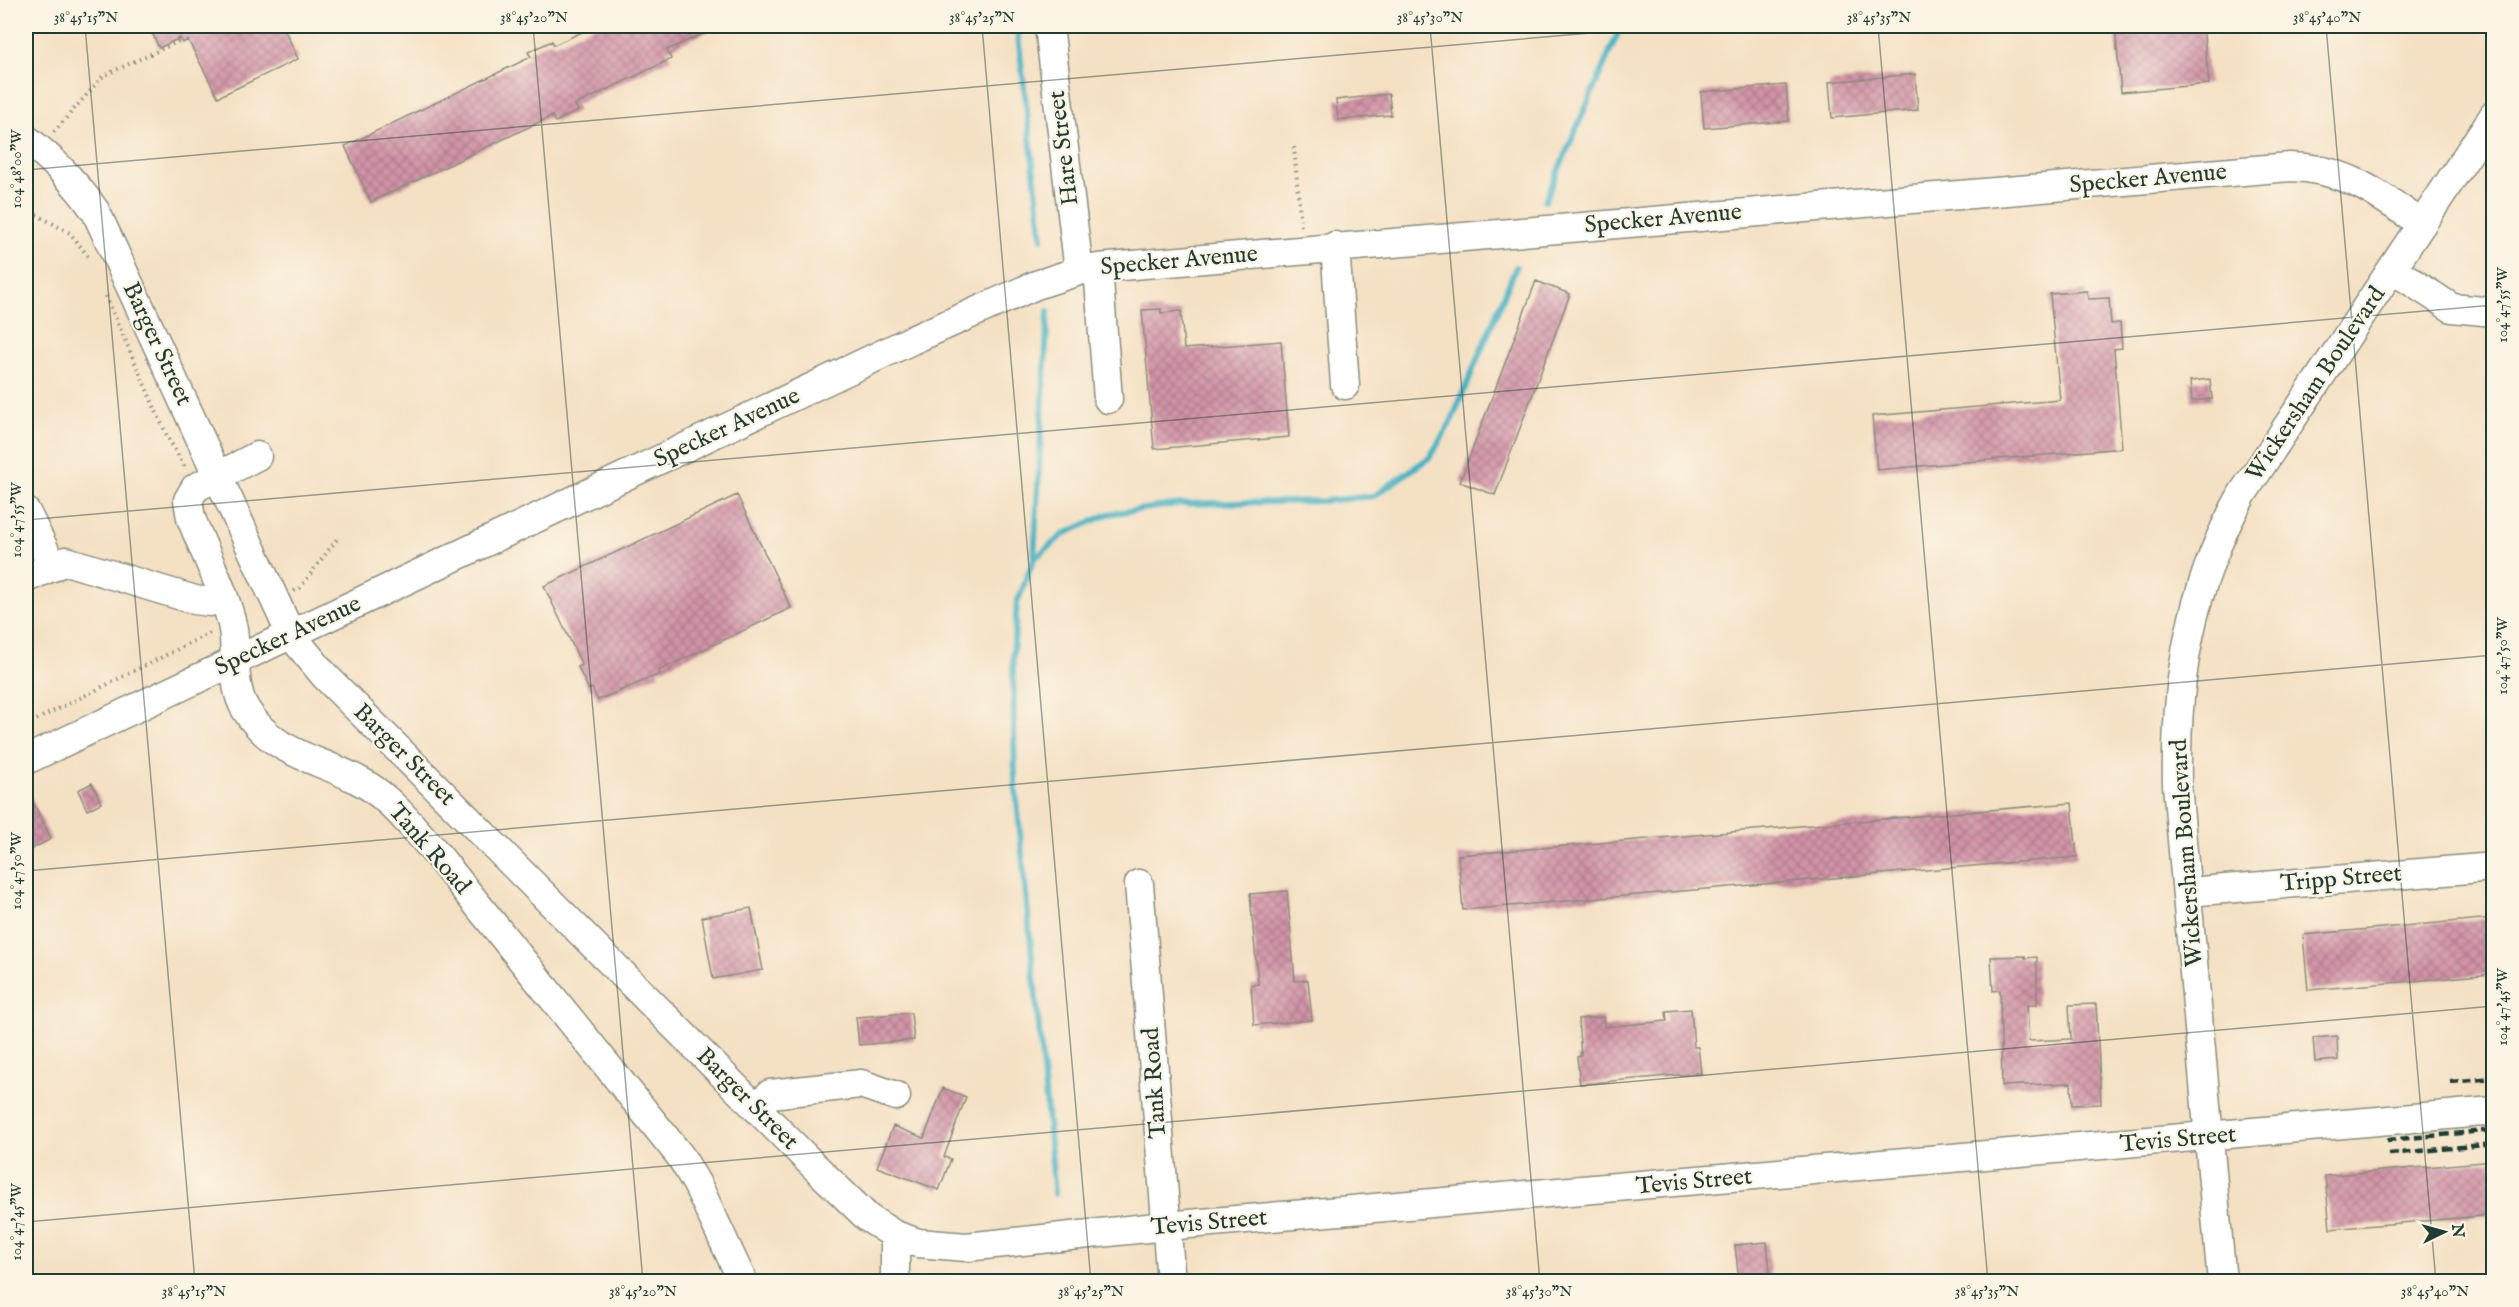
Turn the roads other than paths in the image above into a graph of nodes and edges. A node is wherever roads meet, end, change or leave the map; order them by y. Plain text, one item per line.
1 (1049, 26) edge
2 (2493, 115) edge
3 (37, 138) edge
4 (2422, 224) junction
5 (1335, 246) junction
6 (1088, 269) junction
7 (2392, 269) junction
8 (2493, 312) edge
9 (1345, 385) dead end
10 (1108, 399) dead end
11 (256, 456) dead end
12 (217, 475) junction
13 (26, 512) edge
14 (271, 592) junction
15 (226, 610) junction
16 (291, 635) junction
17 (239, 659) junction
18 (26, 760) edge
19 (2493, 867) edge
20 (1139, 884) dead end
21 (2188, 892) junction
22 (896, 1096) dead end
23 (756, 1108) junction
24 (2493, 1111) edge
25 (2208, 1137) junction
26 (1166, 1226) junction
27 (895, 1235) junction
28 (743, 1281) edge
29 (895, 1281) edge
30 (1171, 1281) edge
31 (2222, 1281) edge

1 - 6 street, Hare Street
2 - 4 street, Wickersham Boulevard
3 - 12 street, Barger Street
4 - 5 street, Specker Avenue
4 - 7 street, Wickersham Boulevard
5 - 6 street, Specker Avenue
5 - 9 street
6 - 10 street, Hare Street
6 - 16 street, Specker Avenue
7 - 8 street
7 - 21 street, Wickersham Boulevard
11 - 12 street, Tank Road
12 - 14 street, Barger Street
12 - 15 street, Tank Road
13 - 15 street
14 - 16 street, Barger Street
14 - 17 street
15 - 17 street, Tank Road
16 - 17 street, Specker Avenue
16 - 23 street, Barger Street
17 - 18 street, Specker Avenue
17 - 28 street, Tank Road
19 - 21 street, Tripp Street
20 - 26 street, Tank Road
21 - 25 street, Wickersham Boulevard
22 - 23 street
23 - 27 street, Barger Street
24 - 25 street, Tevis Street
25 - 26 street, Tevis Street
25 - 31 street, Wickersham Boulevard
26 - 27 street, Tevis Street
26 - 30 street, Tank Road
27 - 29 street

